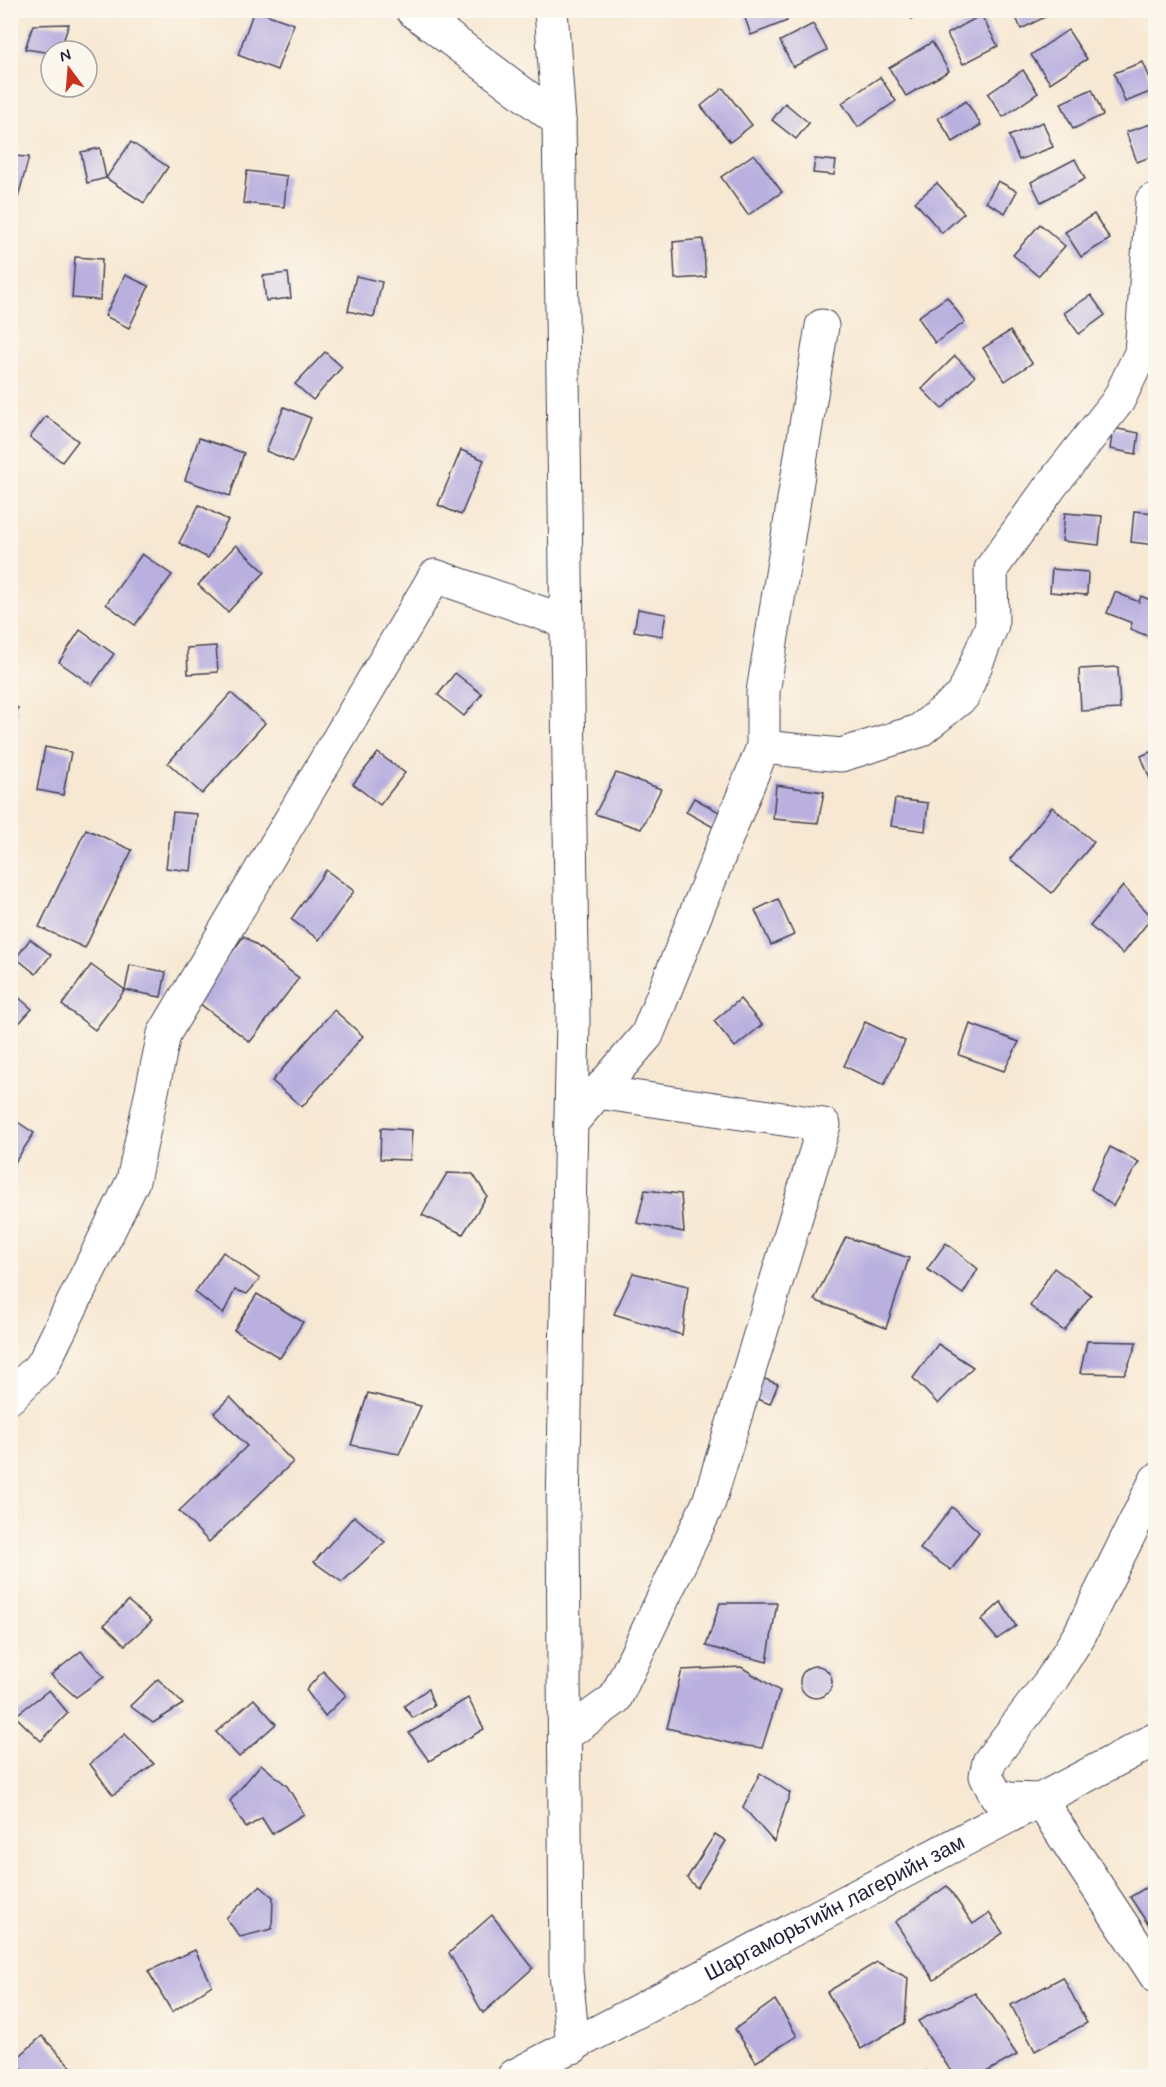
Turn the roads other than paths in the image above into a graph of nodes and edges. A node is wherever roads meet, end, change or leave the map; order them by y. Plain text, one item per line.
1 (412, 10) edge
2 (551, 10) edge
3 (559, 121) junction
4 (1152, 201) dead end
5 (822, 326) dead end
6 (567, 622) junction
7 (763, 747) junction
8 (598, 1092) junction
9 (571, 1123) junction
10 (10, 1397) edge
11 (1155, 1480) edge
12 (565, 1735) junction
13 (1155, 1739) edge
14 (1040, 1800) junction
15 (1155, 1976) edge
16 (573, 2047) junction
17 (514, 2076) edge

1 - 3 street
2 - 3 street
3 - 6 street
4 - 7 street
5 - 7 street
6 - 9 street
6 - 10 street
7 - 8 street
8 - 9 street
8 - 12 street
9 - 12 street
11 - 14 street
12 - 16 street
13 - 14 street, Шаргаморьтийн лагерийн зам
14 - 15 street
14 - 16 street, Шаргаморьтийн лагерийн зам
16 - 17 street, Шаргаморьтийн лагерийн зам

